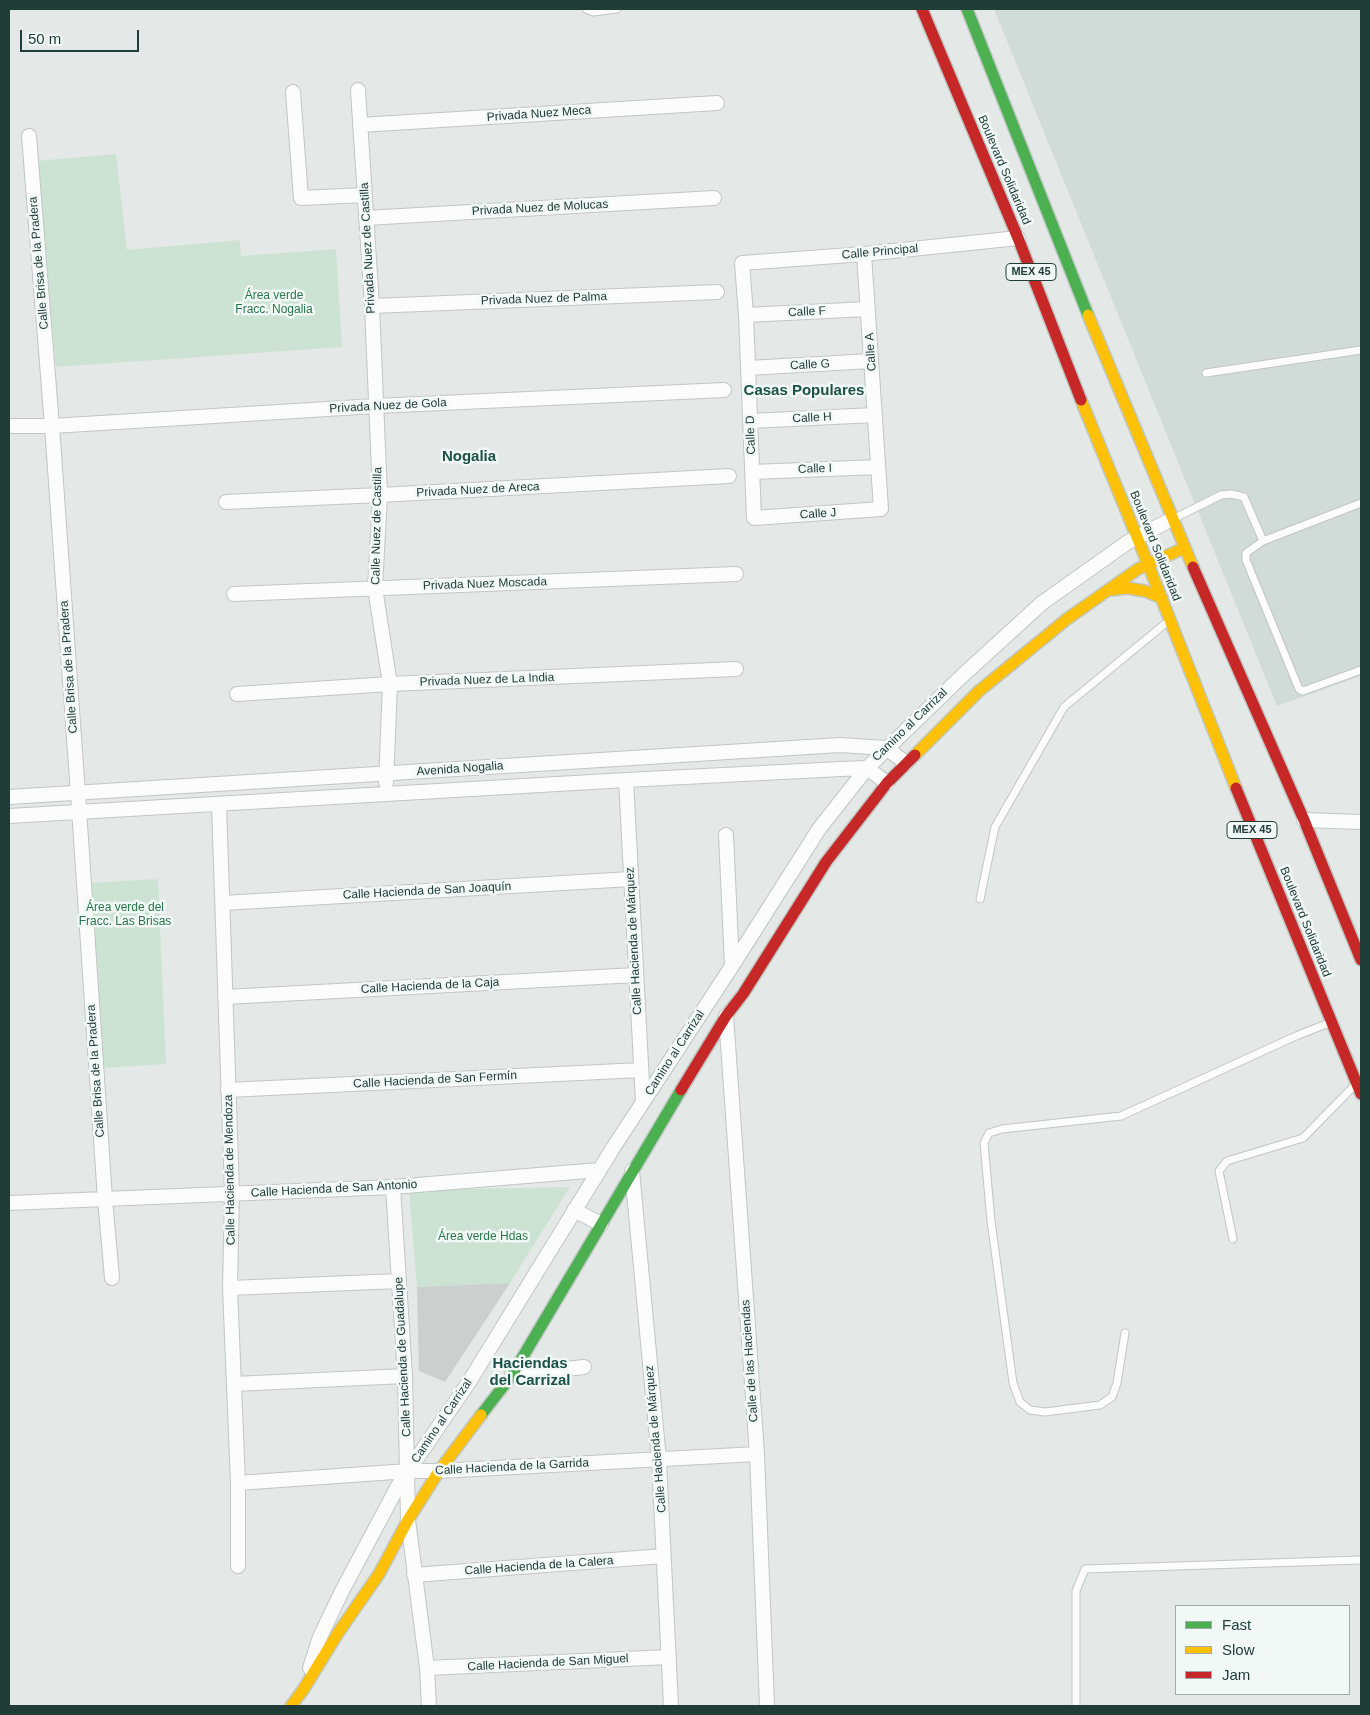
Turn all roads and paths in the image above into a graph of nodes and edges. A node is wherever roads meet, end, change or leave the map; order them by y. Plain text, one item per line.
1 (586, 9) edge
2 (617, 9) edge
3 (922, 9) edge
4 (967, 9) edge
5 (358, 90) dead end
6 (293, 92) dead end
7 (717, 103) dead end
8 (360, 125) junction
9 (29, 136) dead end
10 (365, 195) junction
11 (714, 198) dead end
12 (366, 218) junction
13 (1018, 238) junction
14 (864, 254) junction
15 (742, 263) joint
16 (717, 292) dead end
17 (372, 306) junction
18 (868, 309) junction
19 (746, 315) junction
20 (1361, 350) edge
21 (871, 362) junction
22 (748, 368) junction
23 (1206, 373) dead end
24 (724, 390) dead end
25 (376, 406) junction
26 (875, 415) junction
27 (750, 421) junction
28 (9, 426) edge
29 (52, 426) junction
30 (878, 467) junction
31 (752, 472) junction
32 (729, 476) dead end
33 (380, 495) junction
34 (226, 502) dead end
35 (1361, 503) edge
36 (881, 509) joint
37 (754, 518) joint
38 (1172, 519) junction
39 (1137, 536) junction
40 (1264, 541) junction
41 (1184, 548) junction
42 (1148, 564) junction
43 (736, 574) dead end
44 (375, 588) junction
45 (1110, 590) junction
46 (234, 594) dead end
47 (1162, 598) junction
48 (1170, 620) junction
49 (736, 669) dead end
50 (1361, 670) edge
51 (390, 684) junction
52 (237, 694) dead end
53 (886, 748) junction
54 (906, 763) junction
55 (867, 768) junction
56 (386, 774) junction
57 (626, 780) junction
58 (887, 783) junction
59 (78, 794) junction
60 (387, 794) junction
61 (9, 798) edge
62 (219, 805) junction
63 (79, 812) junction
64 (9, 816) edge
65 (1304, 820) junction
66 (1361, 822) edge
67 (726, 835) dead end
68 (631, 879) junction
69 (980, 899) dead end
70 (223, 903) junction
71 (1361, 960) edge
72 (732, 966) junction
73 (636, 975) junction
74 (225, 997) junction
75 (726, 1016) junction
76 (1331, 1022) junction
77 (641, 1070) junction
78 (1357, 1083) junction
79 (228, 1090) junction
80 (1361, 1094) edge
81 (643, 1102) junction
82 (599, 1170) junction
83 (632, 1171) junction
84 (394, 1187) junction
85 (232, 1194) junction
86 (105, 1199) junction
87 (9, 1203) edge
88 (574, 1210) junction
89 (601, 1224) junction
90 (1233, 1239) dead end
91 (112, 1278) dead end
92 (399, 1281) junction
93 (230, 1288) junction
94 (1125, 1333) dead end
95 (584, 1367) dead end
96 (512, 1375) junction
97 (404, 1376) junction
98 (234, 1384) junction
99 (757, 1454) junction
100 (659, 1460) junction
101 (408, 1471) junction
102 (439, 1471) junction
103 (238, 1482) junction
104 (408, 1520) junction
105 (664, 1556) junction
106 (1361, 1560) edge
107 (238, 1566) dead end
108 (414, 1575) junction
109 (670, 1657) junction
110 (427, 1668) junction
111 (303, 1690) junction
112 (291, 1706) edge
113 (429, 1706) edge
114 (671, 1706) edge
115 (767, 1706) edge
116 (1076, 1706) edge

1 - 2 lane
3 - 13 main road, Boulevard Solidaridad / MEX 45
4 - 38 main road, Boulevard Solidaridad / MEX 45
5 - 8 street, Privada Nuez de Castilla
6 - 10 street
7 - 8 street, Privada Nuez Meca
8 - 10 street, Privada Nuez de Castilla
9 - 29 street, Calle Brisa de la Pradera
10 - 12 street, Privada Nuez de Castilla
11 - 12 street, Privada Nuez de Molucas
12 - 17 street, Privada Nuez de Castilla
13 - 14 street, Calle Principal
13 - 39 main road, Boulevard Solidaridad / MEX 45
14 - 15 street, Calle Principal
14 - 18 street, Calle A
15 - 19 street, Calle D
16 - 17 street, Privada Nuez de Palma
17 - 25 street, Privada Nuez de Castilla
18 - 19 street, Calle F
18 - 21 street, Calle A
19 - 22 street, Calle D
20 - 23 lane
21 - 22 street, Calle G
21 - 26 street, Calle A
22 - 27 street, Calle D
24 - 25 street, Privada Nuez de Gola
25 - 29 street, Privada Nuez de Gola
25 - 33 street, Calle Nuez de Castilla
26 - 27 street, Calle H
26 - 30 street, Calle A
27 - 31 street, Calle D
28 - 29 street, Privada Nuez de Gola
29 - 59 street, Calle Brisa de la Pradera
30 - 31 street, Calle I
30 - 36 street, Calle A
31 - 37 street, Calle D
32 - 33 street, Privada Nuez de Areca
33 - 34 street, Privada Nuez de Areca
33 - 44 street, Calle Nuez de Castilla
35 - 40 lane
36 - 37 street, Calle J
38 - 39 street, Camino al Carrizal
38 - 40 lane
38 - 41 main road, Boulevard Solidaridad / MEX 45
39 - 42 main road, Boulevard Solidaridad / MEX 45
39 - 53 street, Camino al Carrizal
40 - 50 lane
41 - 42 main road, Camino al Carrizal
41 - 65 main road, Boulevard Solidaridad / MEX 45
42 - 45 main road, Camino al Carrizal
42 - 47 main road, Boulevard Solidaridad / MEX 45
43 - 44 street, Privada Nuez Moscada
44 - 46 street, Privada Nuez Moscada
44 - 51 street, Calle Nuez de Castilla
45 - 47 main road
45 - 54 main road, Camino al Carrizal
47 - 48 main road, Boulevard Solidaridad / MEX 45
48 - 69 lane
48 - 76 main road, Boulevard Solidaridad / MEX 45
49 - 51 street, Privada Nuez de La India
51 - 52 street, Privada Nuez de La India
51 - 56 street, Calle Nuez de Castilla
53 - 54 street
53 - 55 street, Camino al Carrizal
53 - 56 street, Avenida Nogalia
54 - 58 main road, Camino al Carrizal
55 - 57 street, Avenida Nogalia
55 - 58 street
55 - 72 street, Camino al Carrizal
56 - 59 street, Avenida Nogalia
56 - 60 street, Calle Nuez de Castilla
57 - 60 street, Avenida Nogalia
57 - 68 street, Calle Hacienda de Márquez
58 - 75 main road, Camino al Carrizal
59 - 61 street, Avenida Nogalia
59 - 63 street, Calle Brisa de la Pradera
60 - 62 street, Avenida Nogalia
62 - 63 street, Avenida Nogalia
62 - 70 street, Calle Hacienda de Mendoza
63 - 64 street, Avenida Nogalia
63 - 86 street, Calle Brisa de la Pradera
65 - 66 street
65 - 71 main road, Boulevard Solidaridad / MEX 45
67 - 72 street
68 - 70 street, Calle Hacienda de San Joaquín
68 - 73 street, Calle Hacienda de Márquez
70 - 74 street, Calle Hacienda de Mendoza
72 - 81 street, Camino al Carrizal
73 - 74 street, Calle Hacienda de la Caja
73 - 77 street, Calle Hacienda de Márquez
74 - 79 street, Calle Hacienda de Mendoza
75 - 83 main road, Camino al Carrizal
75 - 99 street, Calle de las Haciendas
76 - 78 main road, Boulevard Solidaridad / MEX 45
76 - 94 lane
77 - 79 street, Calle Hacienda de San Fermín
77 - 81 street, Calle Hacienda de Márquez
78 - 80 main road, Boulevard Solidaridad / MEX 45
78 - 90 lane
79 - 85 street, Calle Hacienda de Mendoza
81 - 82 street, Camino al Carrizal
82 - 84 street, Calle Hacienda de San Antonio
82 - 88 street, Camino al Carrizal
83 - 89 main road, Camino al Carrizal
83 - 100 street, Calle Hacienda de Márquez
84 - 85 street, Calle Hacienda de San Antonio
84 - 92 street, Calle Hacienda de Guadalupe
85 - 86 street, Calle Hacienda de San Antonio
85 - 93 street, Calle Hacienda de Mendoza
86 - 87 street, Calle Hacienda de San Antonio
86 - 91 street, Calle Brisa de la Pradera
88 - 89 street
88 - 101 street, Camino al Carrizal
89 - 96 main road, Camino al Carrizal
92 - 93 street
92 - 97 street, Calle Hacienda de Guadalupe
93 - 98 street, Calle Hacienda de Mendoza
95 - 96 street
96 - 102 main road, Camino al Carrizal
97 - 98 street
97 - 101 street, Calle Hacienda de Guadalupe
98 - 103 street, Calle Hacienda de Mendoza
99 - 100 street, Calle Hacienda de la Garrida
99 - 115 street, Calle de las Haciendas
100 - 102 street, Calle Hacienda de la Garrida
100 - 105 street, Calle Hacienda de Márquez
101 - 102 street, Calle Hacienda de la Garrida
101 - 103 street, Calle Hacienda de la Garrida
101 - 104 street, Calle Hacienda de Guadalupe
101 - 111 street, Camino al Carrizal
102 - 104 main road, Camino al Carrizal
103 - 107 street, Calle Hacienda de Mendoza
104 - 108 street, Calle Hacienda de Guadalupe
104 - 111 main road, Camino al Carrizal
105 - 108 street, Calle Hacienda de la Calera
105 - 109 street, Calle Hacienda de Márquez
106 - 116 lane
108 - 110 street, Calle Hacienda de Guadalupe
109 - 110 street, Calle Hacienda de San Miguel
109 - 114 street, Calle Hacienda de Márquez
110 - 113 street, Calle Hacienda de Guadalupe
111 - 112 main road, Camino al Carrizal

